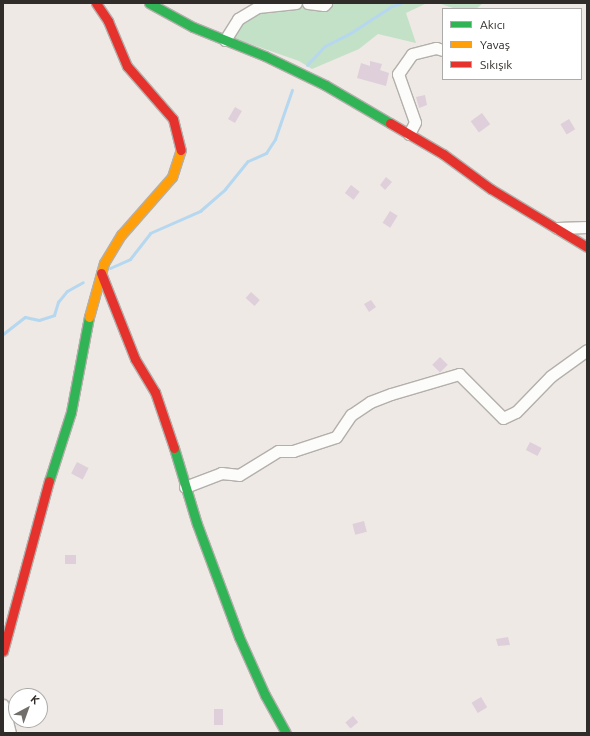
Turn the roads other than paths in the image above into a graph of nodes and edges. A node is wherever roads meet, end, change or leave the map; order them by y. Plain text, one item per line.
1 (96, 3) edge
2 (149, 3) edge
3 (296, 3) edge
4 (308, 3) edge
5 (326, 3) edge
6 (225, 40) junction
7 (442, 50) edge
8 (409, 134) junction
9 (587, 227) edge
10 (558, 228) junction
11 (587, 247) edge
12 (101, 273) junction
13 (587, 350) edge
14 (185, 488) junction
15 (3, 651) edge
16 (3, 705) edge
17 (10, 733) edge
18 (286, 733) edge

1 - 12 street
2 - 6 street
3 - 6 street
4 - 5 street
6 - 8 street
7 - 8 street
8 - 10 street
9 - 10 street
10 - 11 street
12 - 14 street
12 - 15 street
13 - 14 street
14 - 18 street
16 - 17 street

